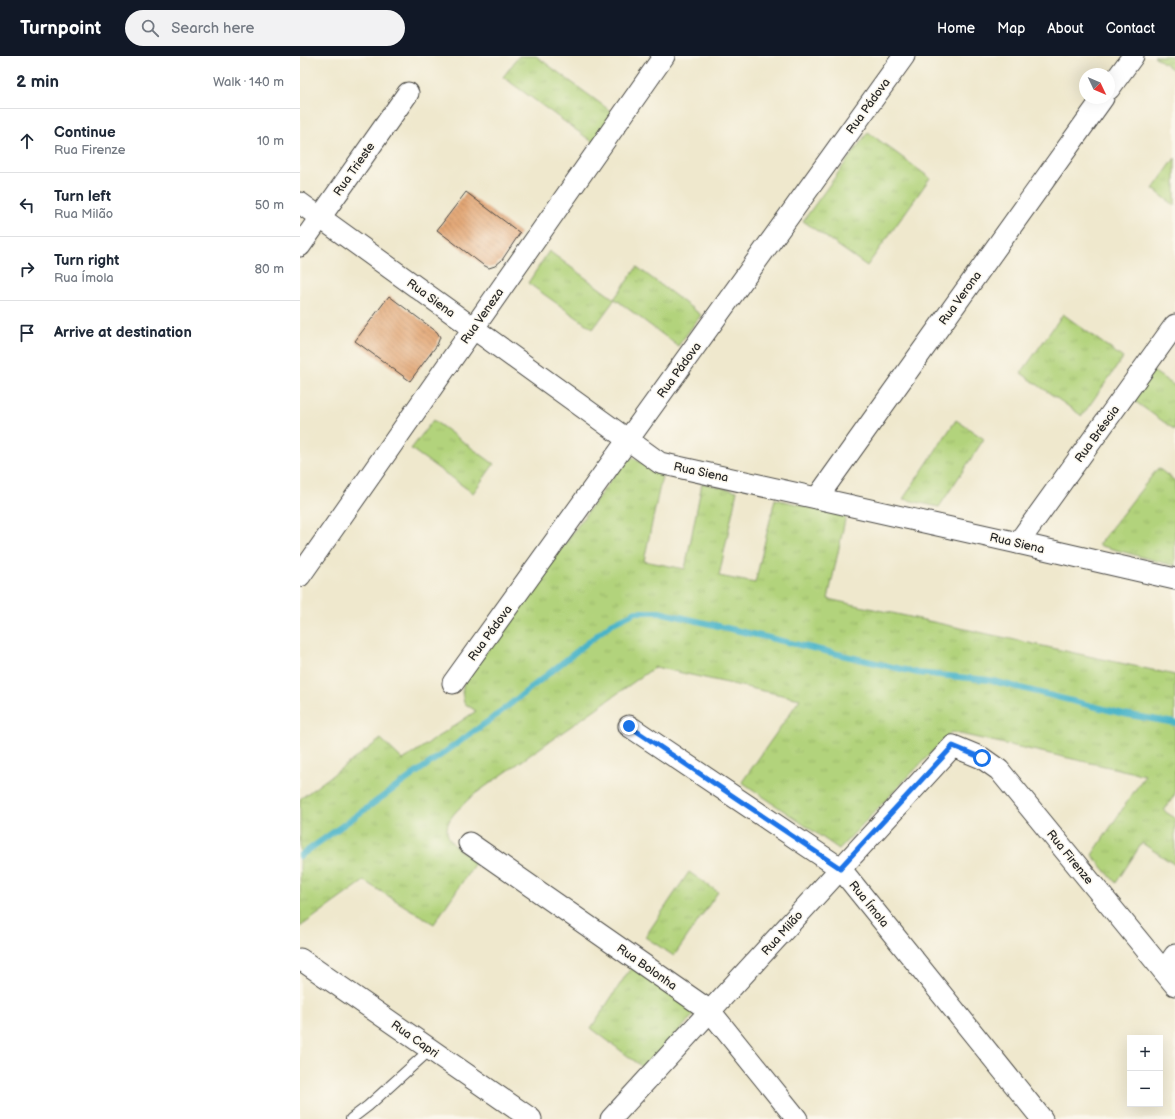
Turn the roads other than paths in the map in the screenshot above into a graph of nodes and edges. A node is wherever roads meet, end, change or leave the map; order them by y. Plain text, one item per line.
1 (664, 56) edge
2 (904, 56) edge
3 (1133, 56) edge
4 (1115, 81) edge
5 (408, 92) dead end
6 (1099, 104) edge
7 (300, 203) edge
8 (320, 217) junction
9 (300, 246) edge
10 (1175, 325) edge
11 (474, 328) junction
12 (628, 440) junction
13 (817, 498) junction
14 (1018, 543) junction
15 (300, 576) edge
16 (1175, 579) edge
17 (454, 683) dead end
18 (629, 726) dead end
19 (953, 746) joint
20 (469, 843) dead end
21 (840, 868) junction
22 (300, 959) edge
23 (1171, 970) edge
24 (710, 1011) junction
25 (431, 1049) junction
26 (351, 1119) edge
27 (530, 1119) edge
28 (610, 1119) edge
29 (797, 1119) edge
30 (1042, 1119) edge

1 - 11 street, Rua Veneza
2 - 12 street, Rua Pádova
3 - 4 street
5 - 8 street, Rua Trieste
6 - 13 street, Rua Verona
7 - 8 street, Rua Siena
8 - 9 street, Rua Trieste
8 - 11 street, Rua Siena
10 - 14 street, Rua Bréscia
11 - 12 street, Rua Siena
11 - 15 street, Rua Veneza
12 - 13 street, Rua Siena
12 - 17 street, Rua Pádova
13 - 14 street, Rua Siena
14 - 16 street, Rua Siena
18 - 21 street, Rua Ímola
19 - 21 street, Rua Milão
19 - 23 street, Rua Firenze
20 - 24 street, Rua Bolonha
21 - 24 street, Rua Milão
21 - 30 street, Rua Ímola
22 - 25 street, Rua Capri
24 - 28 street, Rua Milão
24 - 29 street, Rua Bolonha
25 - 26 lane
25 - 27 street, Rua Capri

